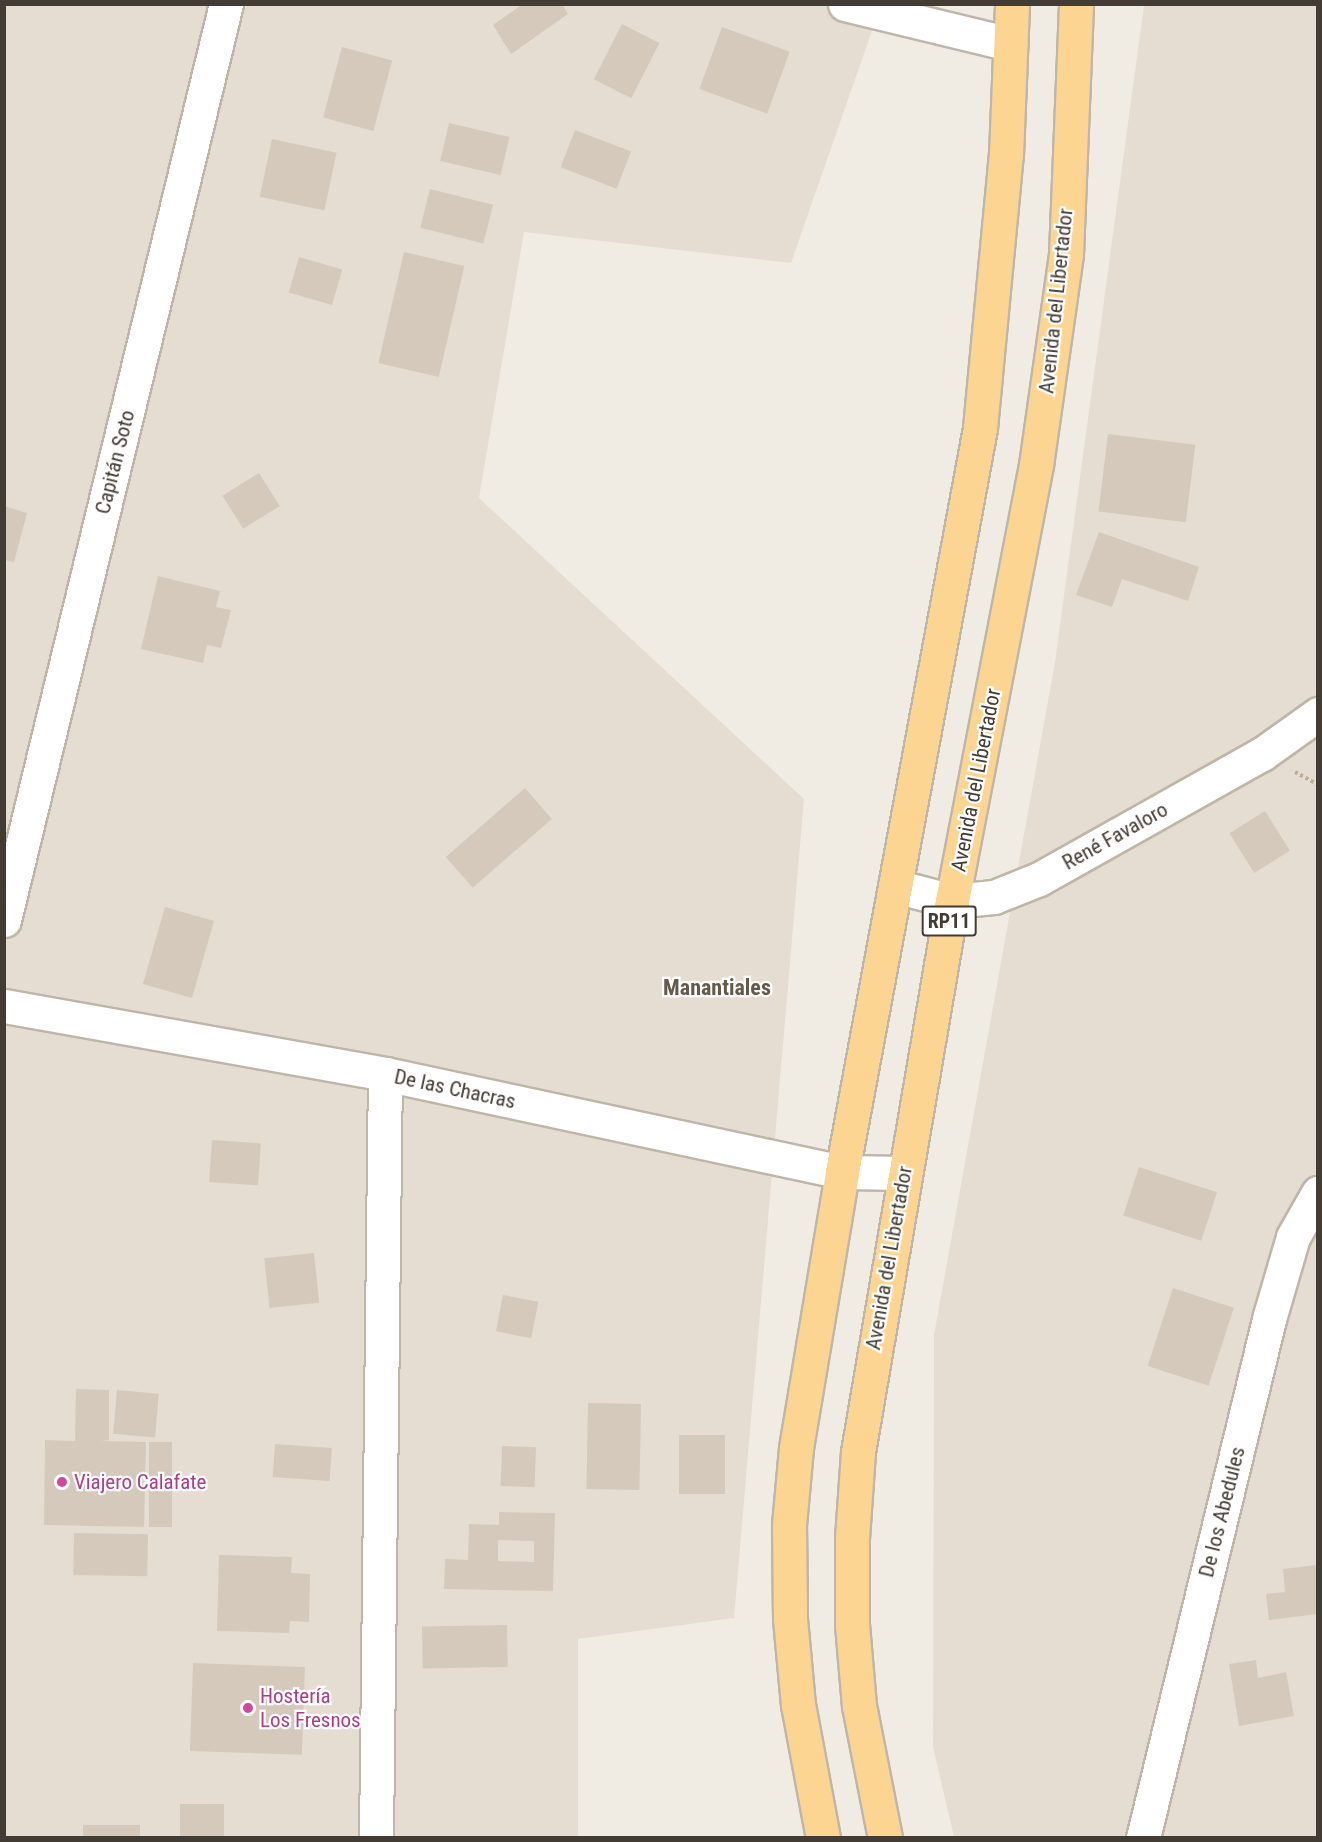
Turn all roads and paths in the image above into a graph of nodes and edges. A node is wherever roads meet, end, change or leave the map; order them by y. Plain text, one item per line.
1 (226, 4) edge
2 (845, 4) edge
3 (1012, 4) edge
4 (1076, 4) edge
5 (1010, 44) junction
6 (1317, 714) edge
7 (895, 886) junction
8 (952, 901) junction
9 (4, 920) edge
10 (4, 1006) edge
11 (385, 1074) junction
12 (842, 1172) junction
13 (904, 1173) junction
14 (1317, 1193) edge
15 (376, 1838) edge
16 (823, 1838) edge
17 (885, 1838) edge
18 (1143, 1838) edge

1 - 9 street, Capitán Soto
2 - 5 street
3 - 5 main road, RP11
4 - 8 main road, Avenida del Libertador / RP11
5 - 7 main road, RP11
6 - 8 street, René Favaloro
7 - 8 street, René Favaloro
7 - 12 main road, RP11
8 - 13 main road, Avenida del Libertador / RP11
10 - 11 street, De las Chacras
11 - 12 street, De las Chacras
11 - 15 street
12 - 13 street, De las Chacras
12 - 16 main road, RP11
13 - 17 main road, Avenida del Libertador / RP11
14 - 18 street, De los Abedules

